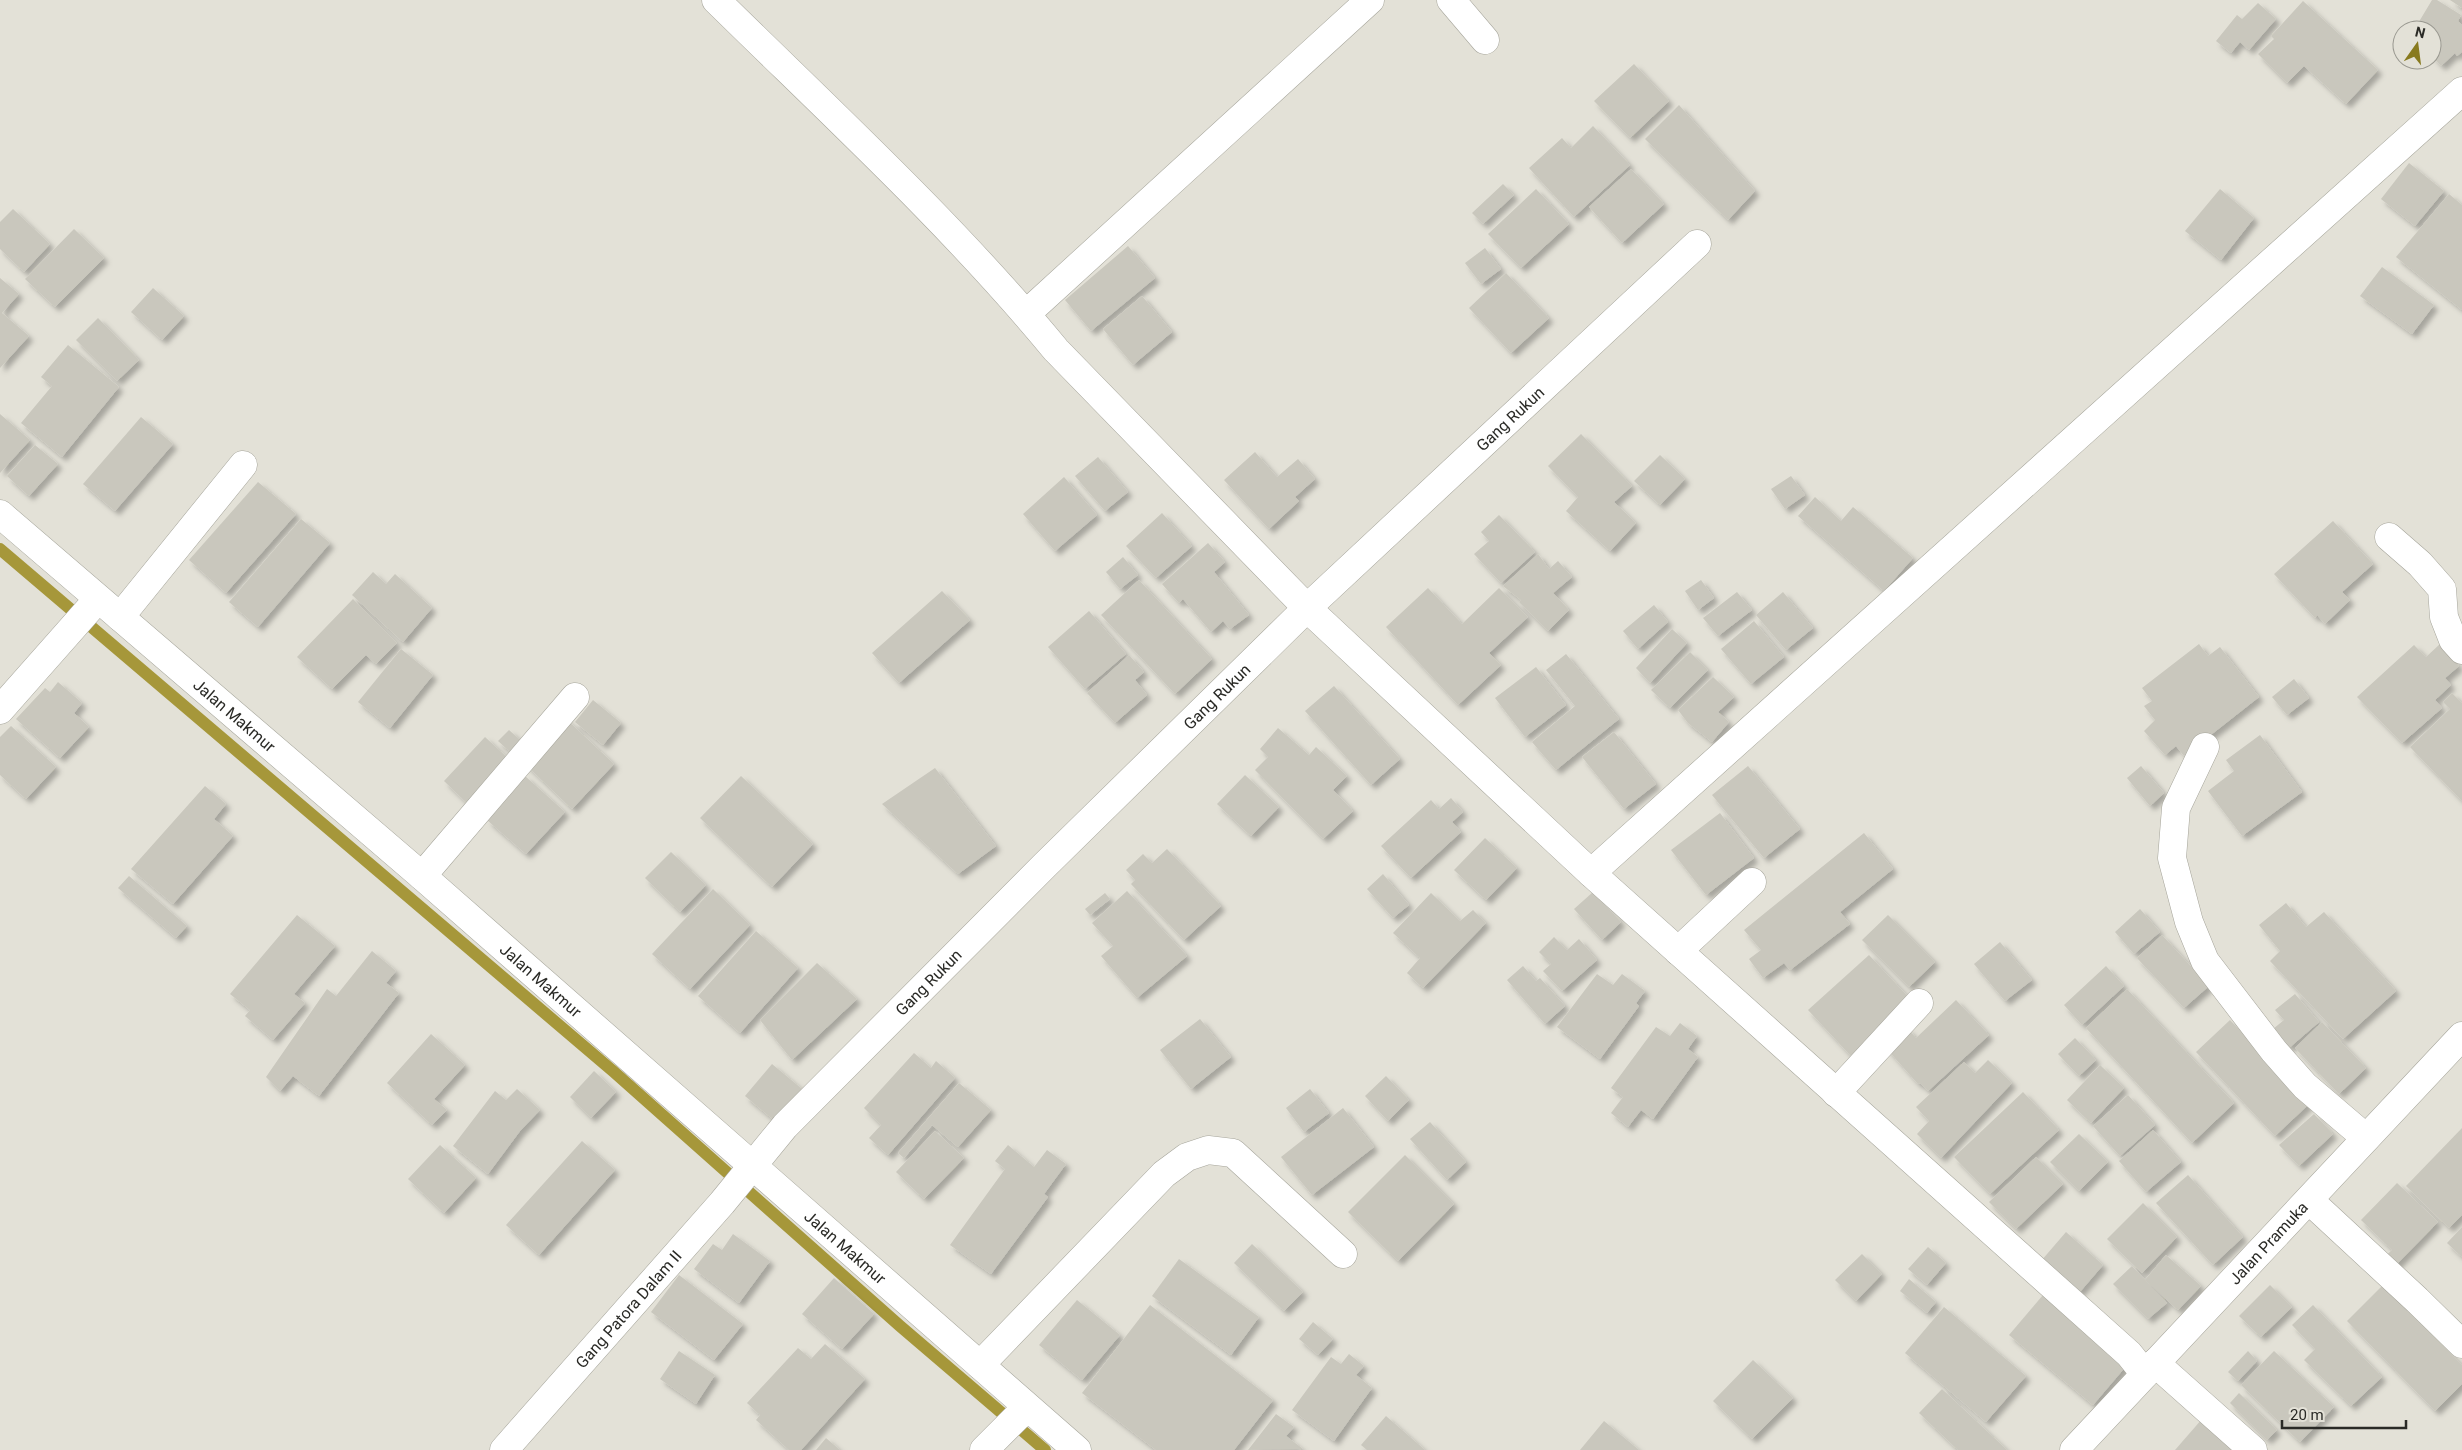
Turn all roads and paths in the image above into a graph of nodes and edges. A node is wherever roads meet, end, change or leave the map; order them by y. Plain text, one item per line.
1 (716, 0) edge
2 (1370, 0) edge
3 (1451, 0) edge
4 (1485, 40) dead end
5 (2462, 91) edge
6 (1697, 244) dead end
7 (1026, 314) junction
8 (243, 465) dead end
9 (0, 514) edge
10 (2390, 537) dead end
11 (1307, 608) junction
12 (85, 614) junction
13 (120, 617) junction
14 (2462, 650) edge
15 (575, 697) dead end
16 (0, 710) edge
17 (2205, 747) dead end
18 (1591, 873) junction
19 (422, 876) junction
20 (1752, 882) dead end
21 (1678, 952) junction
22 (1919, 1003) dead end
23 (2462, 1036) edge
24 (1836, 1093) junction
25 (2366, 1138) junction
26 (748, 1172) junction
27 (2308, 1200) junction
28 (1343, 1254) dead end
29 (2462, 1344) edge
30 (980, 1365) junction
31 (2150, 1368) junction
32 (1008, 1427) edge
33 (504, 1450) edge
34 (1077, 1450) edge
35 (2074, 1450) edge
36 (2253, 1450) edge

1 - 7 street
2 - 7 street
3 - 4 street
5 - 18 street
6 - 11 street, Gang Rukun
7 - 11 street
8 - 13 street
9 - 12 street, Jalan Makmur
10 - 14 street
11 - 18 street
11 - 26 street, Gang Rukun
12 - 13 street, Jalan Makmur
12 - 16 street
13 - 19 street, Jalan Makmur
15 - 19 street
17 - 25 street
18 - 21 street
19 - 26 street, Jalan Makmur
20 - 21 street
21 - 24 street
22 - 24 street
23 - 25 street, Jalan Pramuka
24 - 31 street
25 - 27 street, Jalan Pramuka
26 - 30 street, Jalan Makmur
26 - 33 street, Gang Patora Dalam II
27 - 29 street
27 - 31 street, Jalan Pramuka
28 - 30 street
30 - 32 street, Jalan Makmur
31 - 35 street, Jalan Pramuka
31 - 36 street
32 - 34 street, Jalan Makmur

